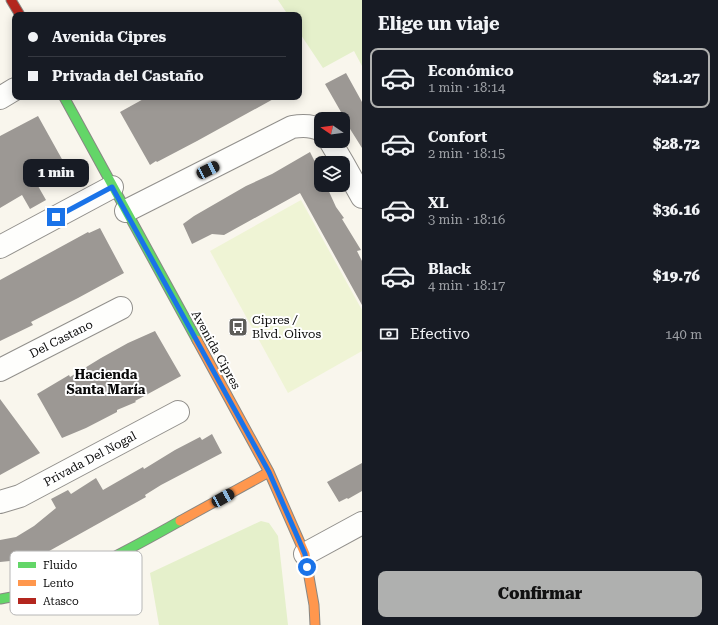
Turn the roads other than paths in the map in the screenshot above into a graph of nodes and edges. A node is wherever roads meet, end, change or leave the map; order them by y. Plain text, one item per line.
1 (11, 0) edge
2 (18, 12) edge
3 (12, 91) edge
4 (0, 98) edge
5 (70, 100) edge
6 (314, 127) edge
7 (350, 176) edge
8 (112, 187) junction
9 (362, 197) edge
10 (126, 211) junction
11 (0, 247) edge
12 (121, 308) dead end
13 (0, 370) edge
14 (178, 412) dead end
15 (269, 472) junction
16 (0, 502) edge
17 (362, 523) edge
18 (124, 551) edge
19 (305, 554) junction
20 (10, 596) edge
21 (0, 598) edge
22 (315, 625) edge

1 - 2 street
3 - 4 street
5 - 8 street, Avenida Cipres
6 - 10 street
7 - 9 street
8 - 10 street, Avenida Cipres
8 - 11 street
10 - 15 street, Avenida Cipres
12 - 13 street, Del Castano
14 - 16 street, Privada Del Nogal
15 - 18 street
15 - 19 street, Avenida Cipres
17 - 19 street
19 - 22 street, Avenida Cipres
20 - 21 street

